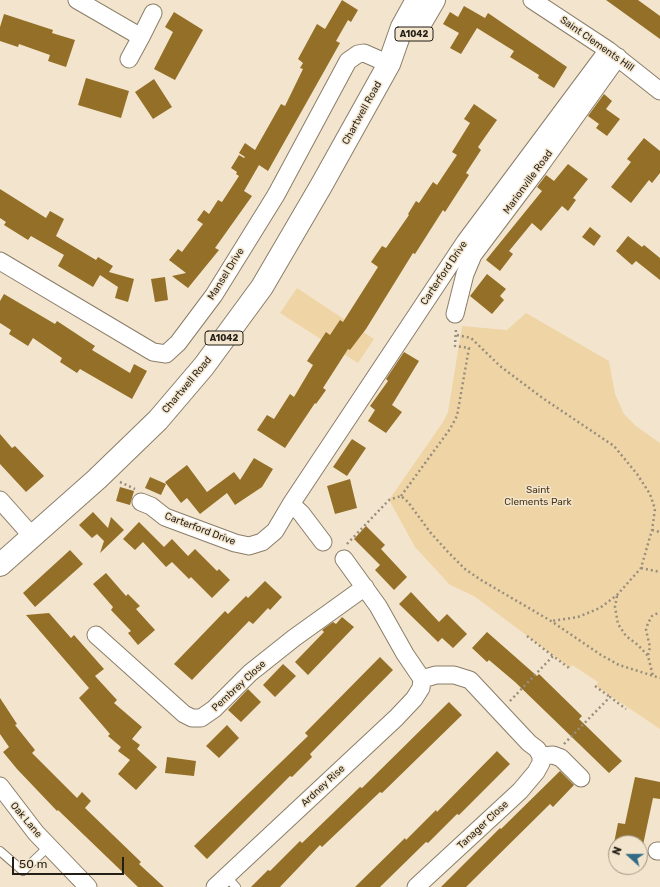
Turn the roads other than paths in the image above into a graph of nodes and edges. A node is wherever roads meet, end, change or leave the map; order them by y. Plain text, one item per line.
1 (77, 0) edge
2 (417, 0) edge
3 (434, 0) edge
4 (532, 0) edge
5 (152, 13) dead end
6 (140, 37) junction
7 (613, 53) junction
8 (129, 59) dead end
9 (389, 64) junction
10 (660, 91) edge
11 (0, 261) edge
12 (455, 314) road end
13 (0, 500) edge
14 (141, 502) dead end
15 (291, 504) junction
16 (32, 536) junction
17 (323, 542) dead end
18 (344, 559) road end
19 (0, 565) edge
20 (365, 587) junction
21 (96, 635) dead end
22 (422, 679) junction
23 (547, 756) junction
24 (581, 778) dead end
25 (0, 786) edge
26 (48, 846) junction
27 (0, 851) edge
28 (226, 883) edge
29 (88, 887) edge
30 (416, 887) edge

1 - 6 street
2 - 9 highway, Chartwell Road / A1042
3 - 9 highway, Chartwell Road / A1042
4 - 7 street, Saint Clements Hill
5 - 6 street
6 - 8 street
7 - 10 street, Saint Clements Hill
7 - 12 street, Marionville Road
7 - 15 street, Carterford Drive
9 - 11 street, Mansel Drive
9 - 16 highway, Chartwell Road / A1042
13 - 16 street
14 - 15 street, Carterford Drive
15 - 17 street
16 - 19 highway, Chartwell Road / A1042
18 - 20 street
20 - 21 street, Pembrey Close
20 - 22 street
22 - 23 street
22 - 28 street, Ardney Rise
23 - 24 street
23 - 30 street, Tanager Close
25 - 26 street, Oak Lane
26 - 27 lane
26 - 29 street, Oak Lane

